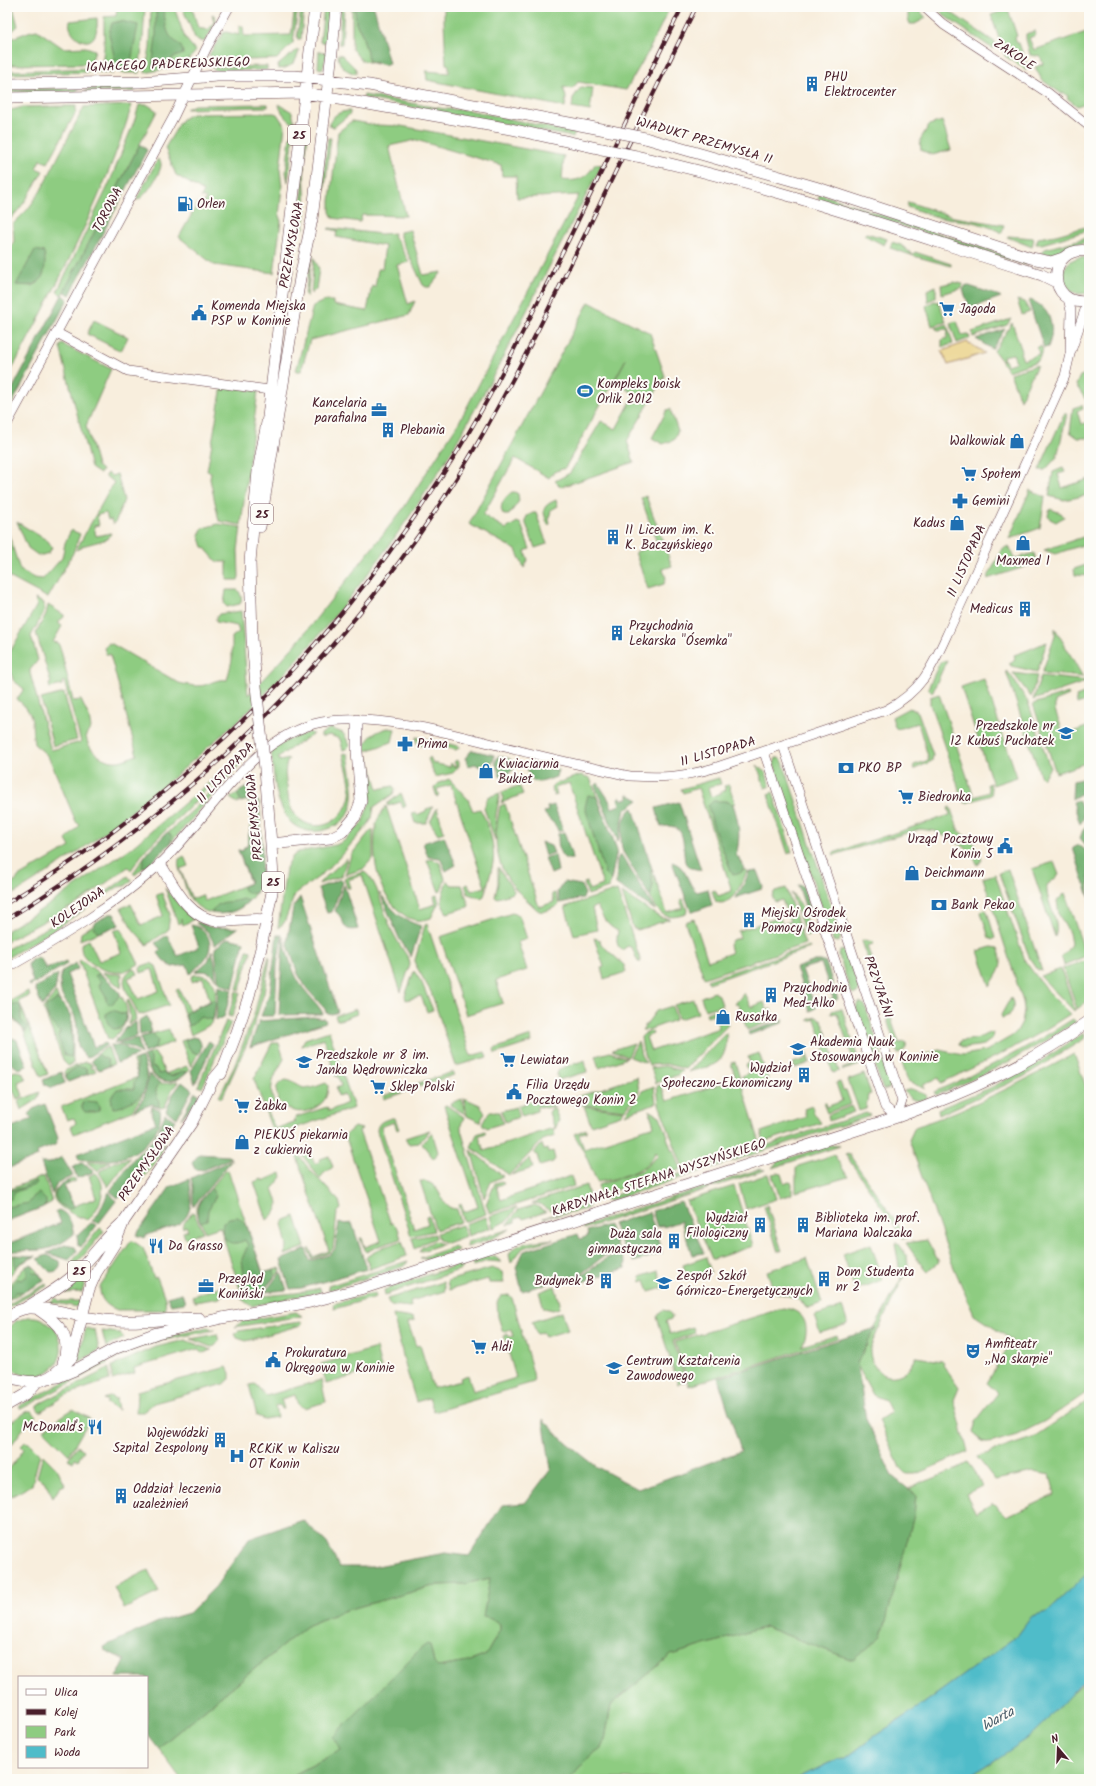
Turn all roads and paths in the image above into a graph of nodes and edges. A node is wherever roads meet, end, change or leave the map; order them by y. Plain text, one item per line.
1 (229, 7) edge
2 (315, 7) edge
3 (336, 7) edge
4 (924, 7) edge
5 (193, 77) junction
6 (306, 77) junction
7 (329, 80) junction
8 (7, 84) edge
9 (305, 93) junction
10 (184, 95) junction
11 (327, 96) junction
12 (7, 98) edge
13 (1089, 126) edge
14 (1087, 248) edge
15 (1063, 258) junction
16 (1056, 282) junction
17 (1068, 298) junction
18 (1088, 301) edge
19 (57, 333) junction
20 (1070, 354) junction
21 (276, 391) junction
22 (7, 424) edge
23 (356, 720) junction
24 (783, 745) junction
25 (764, 752) junction
26 (271, 844) junction
27 (160, 864) junction
28 (267, 920) junction
29 (7, 968) edge
30 (1089, 1021) edge
31 (897, 1117) junction
32 (124, 1220) junction
33 (23, 1309) junction
34 (37, 1309) junction
35 (8, 1316) edge
36 (82, 1316) junction
37 (222, 1318) junction
38 (62, 1367) junction
39 (7, 1370) edge
40 (7, 1377) edge
41 (49, 1378) junction
42 (18, 1380) junction
43 (37, 1382) junction
44 (7, 1406) edge

1 - 5 street, TOROWA
2 - 6 main road, PRZEMYSŁOWA / 25
3 - 7 main road, PRZEMYSŁOWA / 25
4 - 13 street, ZAKOLE
5 - 6 main road, IGNACEGO PADEREWSKIEGO
5 - 8 main road, IGNACEGO PADEREWSKIEGO
5 - 10 street, TOROWA
6 - 7 main road, IGNACEGO PADEREWSKIEGO
6 - 9 main road, PRZEMYSŁOWA / 25
7 - 11 main road, PRZEMYSŁOWA / 25
7 - 15 main road, WIADUKT PRZEMYSŁA II, bridge
9 - 10 main road
9 - 11 main road
9 - 21 main road, PRZEMYSŁOWA / 25
10 - 12 main road
10 - 19 street, TOROWA
11 - 16 main road, bridge
11 - 21 main road, PRZEMYSŁOWA / 25
14 - 15 main road, WIADUKT PRZEMYSŁA II
15 - 16 main road
16 - 17 main road
17 - 18 main road
17 - 20 street, 11 LISTOPADA
18 - 20 street, 11 LISTOPADA
19 - 21 street
19 - 22 street, TOROWA
20 - 24 street, 11 LISTOPADA
21 - 26 main road, PRZEMYSŁOWA / 25, bridge
23 - 25 street, 11 LISTOPADA
23 - 26 main road
23 - 27 street, 11 LISTOPADA
24 - 25 street, 11 LISTOPADA
24 - 31 street, PRZYJAŹNI
25 - 31 street
26 - 28 main road, PRZEMYSŁOWA / 25
27 - 28 main road
27 - 29 street, KOLEJOWA
28 - 32 main road, PRZEMYSŁOWA / 25
30 - 31 main road, KARDYNAŁA STEFANA WYSZYŃSKIEGO
31 - 37 main road, KARDYNAŁA STEFANA WYSZYŃSKIEGO
32 - 33 main road, PRZEMYSŁOWA / 25
32 - 36 main road, PRZEMYSŁOWA / 25
33 - 34 main road, 25
33 - 35 main road, 25
34 - 36 main road, KARDYNAŁA STEFANA WYSZYŃSKIEGO
34 - 38 main road
36 - 37 main road, KARDYNAŁA STEFANA WYSZYŃSKIEGO
36 - 38 main road, 25
37 - 41 main road, KARDYNAŁA STEFANA WYSZYŃSKIEGO
38 - 41 main road, 25
39 - 42 main road
40 - 42 main road
41 - 43 main road, 25
42 - 43 main road, 25
43 - 44 main road, 25

